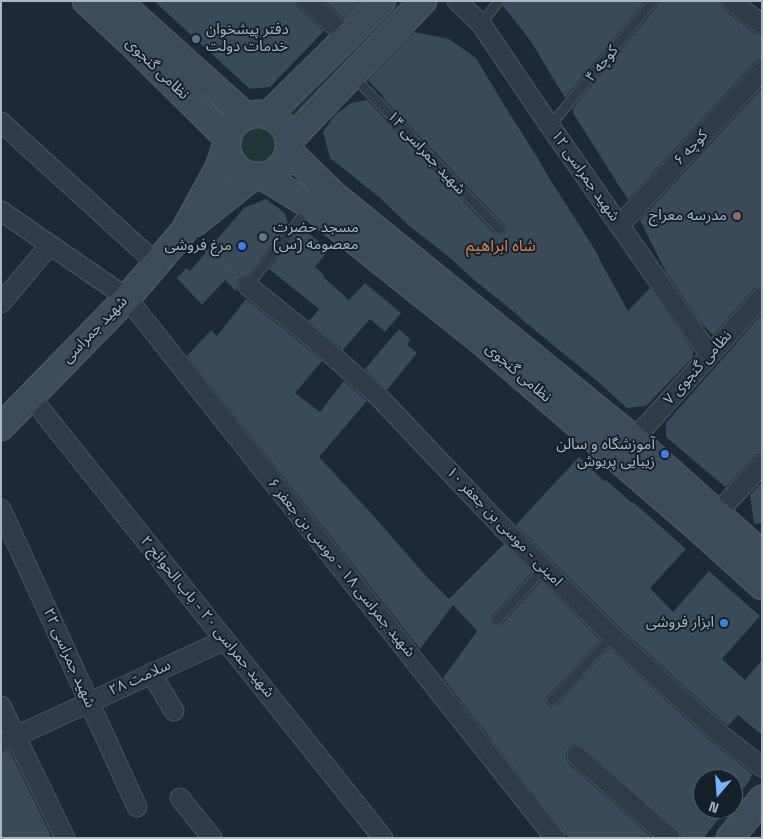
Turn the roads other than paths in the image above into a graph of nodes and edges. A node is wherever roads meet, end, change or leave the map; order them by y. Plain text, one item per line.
1 (86, 1) edge
2 (118, 1) edge
3 (308, 1) edge
4 (382, 1) edge
5 (423, 1) edge
6 (457, 1) edge
7 (498, 1) edge
8 (653, 1) edge
9 (732, 1) edge
10 (760, 20) edge
11 (481, 24) junction
12 (347, 38) junction
13 (762, 71) edge
14 (353, 75) junction
15 (257, 116) junction
16 (1, 122) edge
17 (550, 126) junction
18 (227, 142) junction
19 (289, 146) junction
20 (258, 176) junction
21 (310, 205) junction
22 (1, 210) edge
23 (620, 225) junction
24 (500, 230) dead end
25 (184, 231) junction
26 (50, 245) junction
27 (156, 263) junction
28 (248, 286) joint
29 (762, 297) edge
30 (127, 298) junction
31 (1, 303) edge
32 (710, 355) junction
33 (30, 396) junction
34 (1, 427) edge
35 (634, 438) junction
36 (762, 465) edge
37 (1, 508) edge
38 (717, 513) junction
39 (762, 554) edge
40 (544, 568) junction
41 (762, 586) edge
42 (497, 620) dead end
43 (612, 636) junction
44 (225, 640) junction
45 (151, 674) junction
46 (552, 701) dead end
47 (89, 702) junction
48 (1, 706) edge
49 (174, 711) dead end
50 (8, 739) edge
51 (577, 756) dead end
52 (762, 767) edge
53 (180, 798) dead end
54 (762, 799) edge
55 (137, 808) dead end
56 (731, 837) edge
57 (65, 838) edge
58 (212, 838) edge
59 (383, 838) edge
60 (555, 838) edge
61 (670, 838) edge

1 - 18 street, نظامی گنجوی
2 - 15 street, نظامی گنجوی
3 - 12 street
4 - 12 street
5 - 14 street
6 - 11 street, شهید جمراسی ۱۲
7 - 11 lane
8 - 17 lane, کوچه ۴
9 - 10 street
11 - 17 street, شهید جمراسی ۱۲
12 - 15 street
13 - 23 street, کوچه ۶
14 - 19 street
14 - 24 lane, شهید جمراسی ۱۴
15 - 18 street
15 - 19 street
16 - 27 street
17 - 23 street, شهید جمراسی ۱۲
18 - 20 street
18 - 25 street
19 - 20 street
19 - 35 street, نظامی گنجوی
20 - 21 street, نظامی گنجوی
20 - 25 street
21 - 28 lane
21 - 41 street, نظامی گنجوی
22 - 26 street, شهید جمراسی ۱۸ - موسی بن جعفر ۶
23 - 32 street, شهید جمراسی ۱۲
25 - 27 street, شهید جمراسی
26 - 30 street, شهید جمراسی ۱۸ - موسی بن جعفر ۶
26 - 31 street
27 - 30 street, شهید جمراسی
28 - 40 street, امینی - موسی بن جعفر ۱۰
29 - 32 street, نظامی گنجوی ۷
30 - 33 street, شهید جمراسی
30 - 60 street, شهید جمراسی ۱۸ - موسی بن جعفر ۶
32 - 35 street, نظامی گنجوی ۷
33 - 34 street, شهید جمراسی
33 - 44 street, شهید جمراسی ۲۰ - باب الحوائج ۲
35 - 38 street, نظامی گنجوی
36 - 38 street
37 - 47 street, شهید جمراسی ۲۲
38 - 39 street, نظامی گنجوی
40 - 42 lane
40 - 43 street, امینی - موسی بن جعفر ۱۰
43 - 46 lane
43 - 52 street, امینی - موسی بن جعفر ۱۰
44 - 45 street, سلامت ۲۸
44 - 59 street, شهید جمراسی ۲۰ - باب الحوائج ۲
45 - 47 street, سلامت ۲۸
45 - 49 street
47 - 50 street, سلامت ۲۸
47 - 55 street, شهید جمراسی ۲۲
48 - 50 street
50 - 57 street
51 - 61 street
53 - 58 street
54 - 56 street

